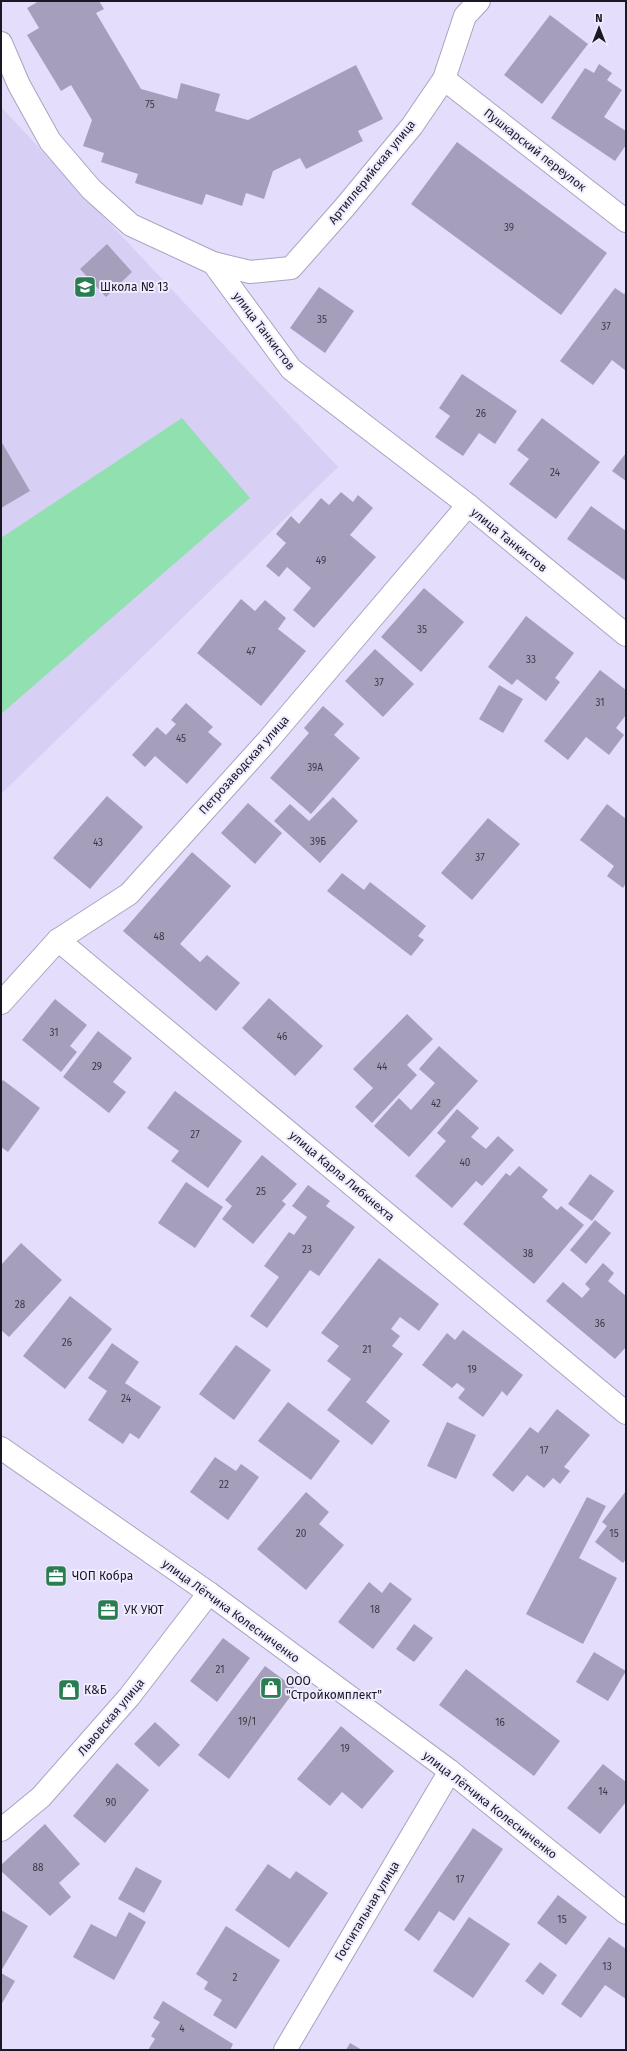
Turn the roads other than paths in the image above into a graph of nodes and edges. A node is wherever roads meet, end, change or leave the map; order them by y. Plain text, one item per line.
1 (479, 1) edge
2 (1, 43) edge
3 (444, 79) junction
4 (626, 221) edge
5 (213, 262) junction
6 (468, 506) junction
7 (626, 635) edge
8 (58, 940) junction
9 (1, 1003) edge
10 (626, 1413) edge
11 (1, 1448) edge
12 (209, 1593) junction
13 (450, 1771) junction
14 (1, 1830) edge
15 (626, 1913) edge
16 (285, 2050) edge

1 - 3 street, Артиллерийская улица
2 - 5 street, улица Танкистов
3 - 4 street, Пушкарский переулок
3 - 5 street, Артиллерийская улица
5 - 6 street, улица Танкистов
6 - 7 street, улица Танкистов
6 - 8 street, Петрозаводская улица
8 - 9 street, Петрозаводская улица
8 - 10 street, улица Карла Либкнехта
11 - 12 street, улица Лётчика Колесниченко
12 - 13 street, улица Лётчика Колесниченко
12 - 14 street, Львовская улица
13 - 15 street, улица Лётчика Колесниченко
13 - 16 street, Госпитальная улица

